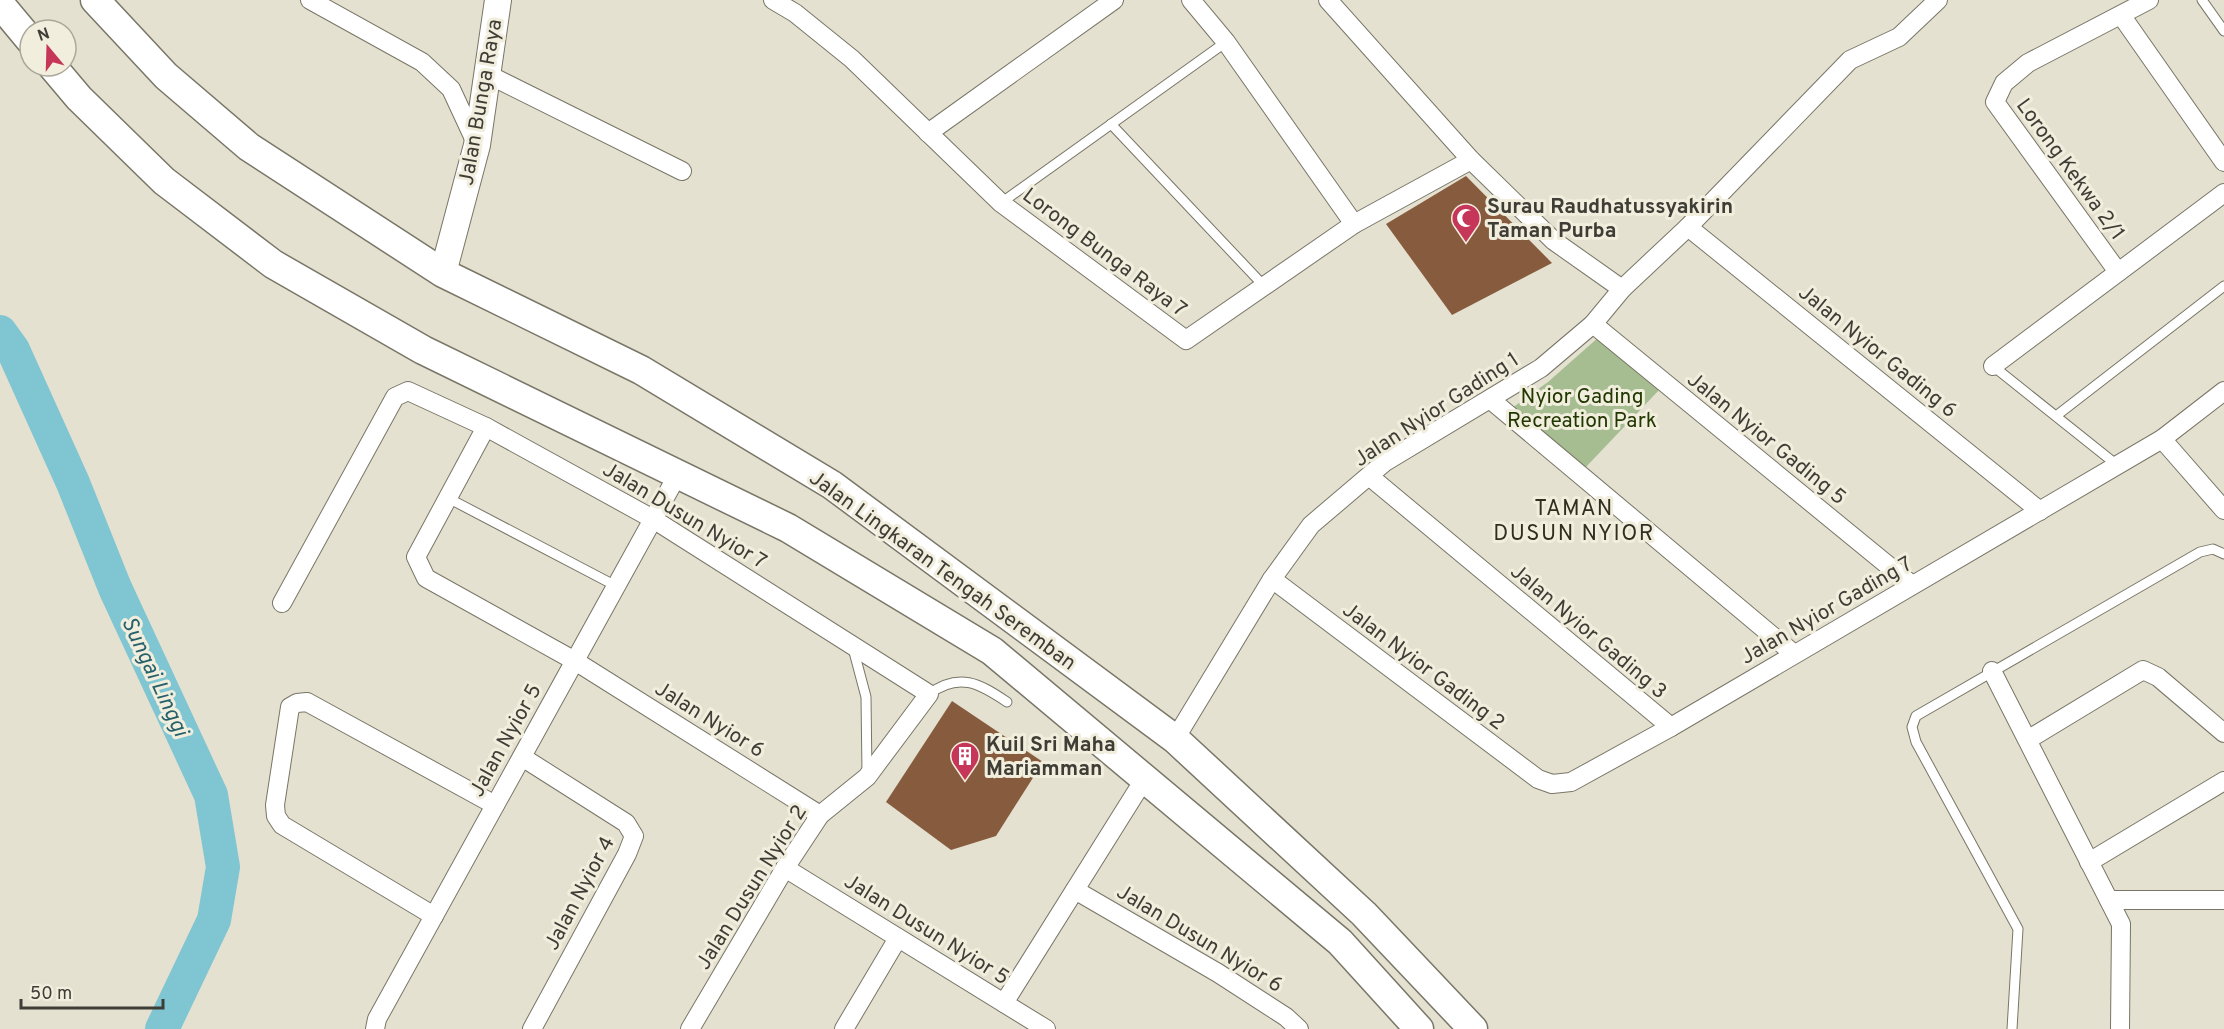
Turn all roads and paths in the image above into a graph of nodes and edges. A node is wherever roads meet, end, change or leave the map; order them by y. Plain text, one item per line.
1 (95, 0) edge
2 (310, 0) edge
3 (498, 0) edge
4 (773, 0) edge
5 (1114, 0) edge
6 (1191, 0) edge
7 (1328, 0) edge
8 (1938, 0) edge
9 (2149, 0) edge
10 (2202, 0) edge
11 (0, 4) edge
12 (2121, 15) junction
13 (18, 26) edge
14 (2224, 31) edge
15 (1226, 42) junction
16 (487, 74) junction
17 (62, 78) edge
18 (1111, 124) junction
19 (928, 133) junction
20 (477, 145) junction
21 (1471, 160) junction
22 (2224, 162) edge
23 (682, 171) dead end
24 (2224, 193) edge
25 (1001, 203) junction
26 (1354, 224) junction
27 (1688, 227) junction
28 (2118, 272) junction
29 (443, 273) junction
30 (1264, 286) junction
31 (2224, 286) edge
32 (1622, 289) junction
33 (1593, 324) junction
34 (1993, 366) joint
35 (2224, 391) edge
36 (1491, 400) junction
37 (2056, 416) junction
38 (486, 427) junction
39 (2162, 439) junction
40 (2117, 465) junction
41 (678, 474) junction
42 (1369, 476) junction
43 (448, 498) junction
44 (2221, 500) edge
45 (2040, 510) junction
46 (654, 519) junction
47 (2224, 554) edge
48 (1272, 579) junction
49 (1912, 585) junction
50 (616, 586) junction
51 (282, 603) dead end
52 (852, 646) junction
53 (1794, 654) junction
54 (575, 661) junction
55 (1992, 671) junction
56 (929, 694) junction
57 (1007, 702) dead end
58 (1671, 727) junction
59 (2224, 733) edge
60 (1175, 740) junction
61 (2029, 740) junction
62 (522, 757) junction
63 (867, 777) junction
64 (1145, 778) junction
65 (2224, 781) edge
66 (1552, 784) joint
67 (495, 805) junction
68 (820, 815) junction
69 (2089, 862) junction
70 (785, 868) junction
71 (1075, 890) junction
72 (2109, 900) junction
73 (2224, 900) edge
74 (434, 916) junction
75 (898, 938) junction
76 (1004, 1003) junction
77 (375, 1029) edge
78 (532, 1029) edge
79 (690, 1029) edge
80 (844, 1029) edge
81 (1046, 1029) edge
82 (1299, 1029) edge
83 (1419, 1029) edge
84 (1473, 1029) edge
85 (2012, 1029) edge
86 (2120, 1029) edge

1 - 29 main road, Jalan Lingkaran Tengah Seremban
2 - 20 street
3 - 16 street, Jalan Bunga Raya
4 - 19 street, Lorong Bunga Raya 7
5 - 19 street
6 - 15 street
7 - 21 street
8 - 27 street, Jalan Nyior Gading 1
9 - 12 street
10 - 14 lane
11 - 13 main road
12 - 22 street
12 - 28 street, Lorong Kekwa 2/1
15 - 18 lane
15 - 26 street
16 - 20 street, Jalan Bunga Raya
16 - 23 street
17 - 41 main road, Jalan Lingkaran Tengah Seremban
18 - 25 lane
18 - 30 lane
19 - 25 street, Lorong Bunga Raya 7
20 - 29 street, Jalan Bunga Raya
21 - 26 street, Lorong Bunga Raya 7
21 - 32 street
24 - 28 street
25 - 30 street, Lorong Bunga Raya 7
26 - 30 street, Lorong Bunga Raya 7
27 - 32 street, Jalan Nyior Gading 1
27 - 45 street, Jalan Nyior Gading 6
28 - 34 street
29 - 60 main road, Jalan Lingkaran Tengah Seremban
31 - 37 lane
32 - 33 street, Jalan Nyior Gading 1
33 - 36 street, Jalan Nyior Gading 1
33 - 49 street, Jalan Nyior Gading 5
34 - 37 lane
35 - 39 street, Jalan Nyior Gading 7
36 - 42 street, Jalan Nyior Gading 1
36 - 53 street
37 - 40 lane
38 - 43 street
38 - 46 street, Jalan Dusun Nyior 7
38 - 51 street, Jalan Dusun Nyior 7
39 - 40 street, Jalan Nyior Gading 7
39 - 44 street
40 - 45 street, Jalan Nyior Gading 7
41 - 46 street, Jalan Nyior 5
41 - 64 main road, Jalan Lingkaran Tengah Seremban
42 - 48 street, Jalan Nyior Gading 1
42 - 58 street, Jalan Nyior Gading 3
43 - 50 lane
43 - 54 street, Jalan Nyior 6
45 - 49 street, Jalan Nyior Gading 7
46 - 50 street, Jalan Nyior 5
46 - 52 street, Jalan Dusun Nyior 7
47 - 55 lane
48 - 60 street, Jalan Nyior Gading 1
48 - 66 street, Jalan Nyior Gading 2
49 - 53 street, Jalan Nyior Gading 7
50 - 54 street, Jalan Nyior 5
52 - 56 street, Jalan Dusun Nyior 7
52 - 63 lane
53 - 58 street, Jalan Nyior Gading 7
54 - 62 street, Jalan Nyior 5
54 - 68 street, Jalan Nyior 6
55 - 61 street
55 - 85 lane
56 - 57 lane
56 - 63 street, Jalan Dusun Nyior 2
58 - 66 street, Jalan Nyior Gading 7
59 - 61 street
60 - 84 main road, Jalan Lingkaran Tengah Seremban
61 - 69 street
62 - 67 street, Jalan Nyior 5
62 - 78 street, Jalan Nyior 4
63 - 68 street, Jalan Dusun Nyior 2
64 - 71 street
64 - 83 main road, Jalan Lingkaran Tengah Seremban
65 - 69 street
67 - 74 street, Jalan Nyior 5
67 - 74 street
68 - 70 street, Jalan Dusun Nyior 2
69 - 72 street
70 - 75 street, Jalan Dusun Nyior 5
70 - 79 street, Jalan Dusun Nyior 2
71 - 76 street
71 - 82 street, Jalan Dusun Nyior 6
72 - 73 street
72 - 86 street
74 - 77 street, Jalan Nyior 5
75 - 76 street, Jalan Dusun Nyior 5
75 - 80 street
76 - 81 street, Jalan Dusun Nyior 5

